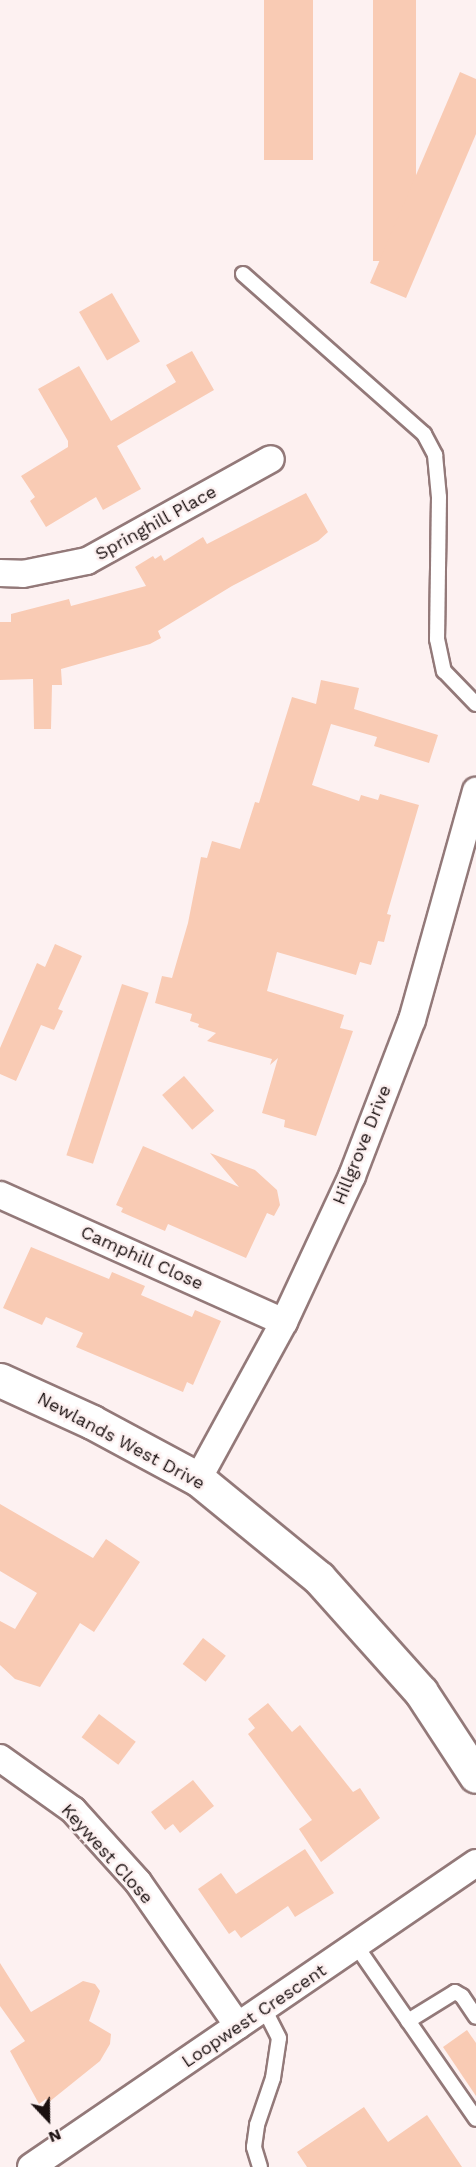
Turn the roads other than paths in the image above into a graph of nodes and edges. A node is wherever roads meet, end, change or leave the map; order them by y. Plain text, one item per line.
1 (243, 274) dead end
2 (271, 459) dead end
3 (0, 573) edge
4 (476, 704) edge
5 (476, 791) edge
6 (0, 1195) edge
7 (284, 1322) junction
8 (0, 1380) edge
9 (198, 1479) junction
10 (0, 1758) edge
11 (476, 1776) edge
12 (476, 1863) edge
13 (357, 1947) junction
14 (264, 2009) junction
15 (476, 2017) edge
16 (408, 2021) junction
17 (238, 2026) junction
18 (476, 2119) edge
19 (31, 2167) edge
20 (261, 2167) edge

1 - 4 lane
2 - 3 street, Springhill Place
5 - 7 street, Hillgrove Drive
6 - 7 street, Camphill Close
7 - 9 street, Hillgrove Drive
8 - 9 street, Newlands West Drive
9 - 11 street, Newlands West Drive
10 - 17 street, Keywest Close
12 - 13 street, Loopwest Crescent
13 - 14 street, Loopwest Crescent
13 - 16 lane
14 - 17 street, Loopwest Crescent
14 - 20 lane
15 - 16 lane
16 - 18 lane
17 - 19 street, Loopwest Crescent

